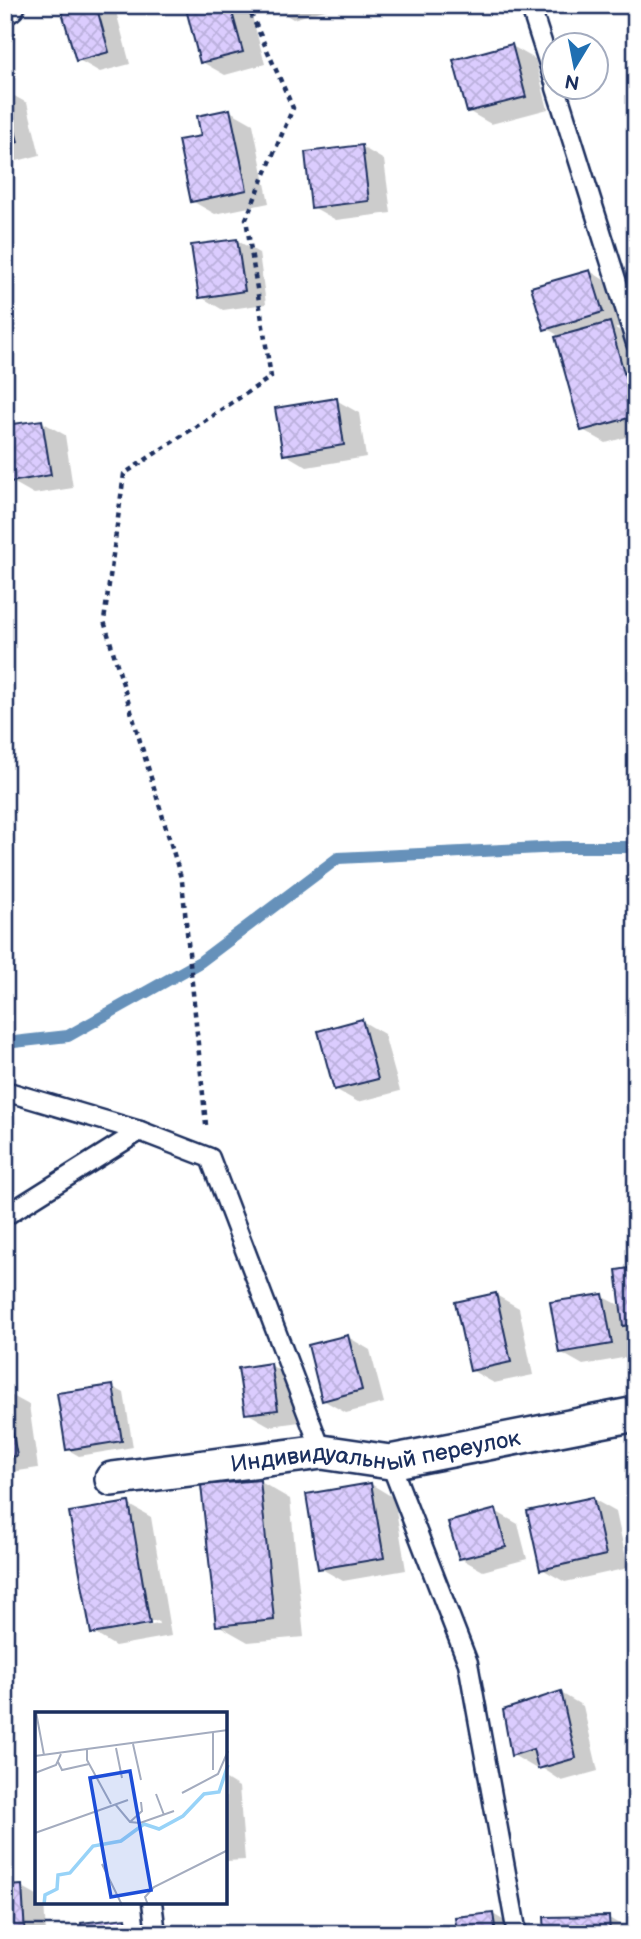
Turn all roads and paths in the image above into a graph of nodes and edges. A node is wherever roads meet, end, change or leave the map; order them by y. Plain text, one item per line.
1 (247, 5) edge
2 (530, 5) edge
3 (540, 36) edge
4 (560, 102) edge
5 (636, 343) edge
6 (5, 1091) edge
7 (139, 1130) junction
8 (210, 1158) junction
9 (5, 1216) edge
10 (636, 1414) edge
11 (322, 1452) junction
12 (390, 1462) junction
13 (112, 1479) dead end
14 (152, 1904) edge
15 (156, 1934) edge
16 (517, 1934) edge

1 - 8 path
2 - 3 lane
4 - 5 lane
6 - 7 lane
7 - 8 lane
7 - 9 lane
8 - 11 lane
10 - 12 street, Индивидуальный переулок
11 - 12 street, Индивидуальный переулок
11 - 13 street, Индивидуальный переулок
12 - 16 lane
14 - 15 lane

